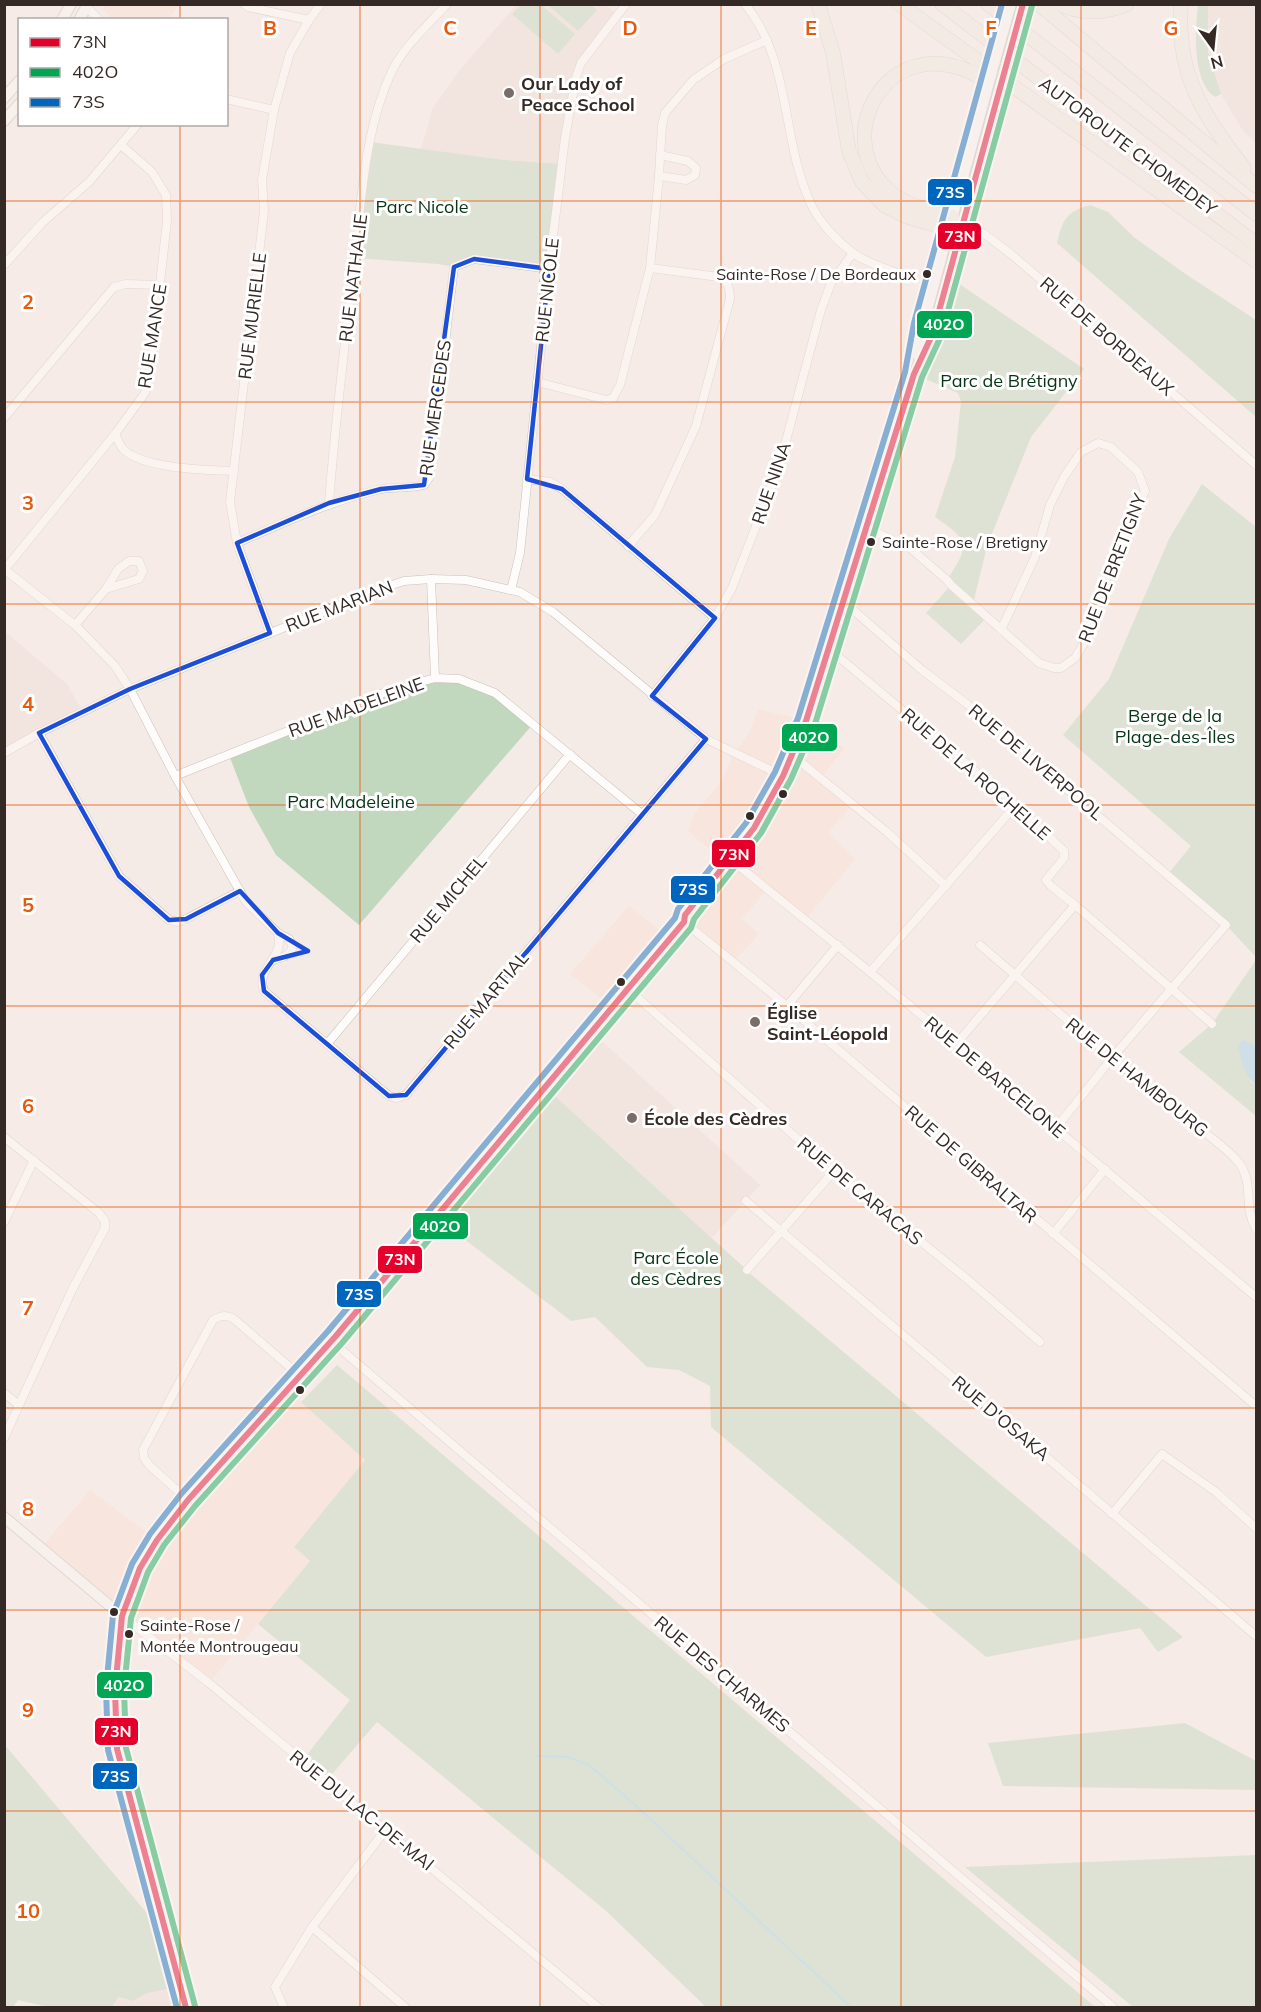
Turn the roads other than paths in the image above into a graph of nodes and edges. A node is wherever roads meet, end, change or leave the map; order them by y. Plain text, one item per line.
1 (71, 4) edge
2 (244, 4) edge
3 (321, 4) edge
4 (626, 4) edge
5 (745, 4) edge
6 (818, 4) edge
7 (899, 4) edge
8 (942, 4) edge
9 (988, 4) edge
10 (1011, 4) edge
11 (1023, 4) edge
12 (1039, 4) edge
13 (1060, 4) edge
14 (1127, 4) edge
15 (1181, 4) edge
16 (86, 5) edge
17 (446, 5) edge
18 (63, 18) edge
19 (97, 18) edge
20 (309, 20) junction
21 (767, 40) junction
22 (18, 82) edge
23 (4, 98) edge
24 (228, 100) edge
25 (1036, 103) junction
26 (18, 105) edge
27 (274, 111) junction
28 (4, 121) edge
29 (136, 126) edge
30 (121, 145) junction
31 (660, 155) junction
32 (659, 176) junction
33 (1257, 185) edge
34 (960, 188) junction
35 (923, 209) junction
36 (1257, 214) edge
37 (954, 223) junction
38 (1257, 244) edge
39 (853, 253) junction
40 (1257, 261) edge
41 (4, 265) edge
42 (650, 268) junction
43 (549, 269) junction
44 (899, 274) dead end
45 (160, 285) junction
46 (537, 382) junction
47 (4, 418) edge
48 (115, 434) junction
49 (1257, 465) edge
50 (234, 471) junction
51 (527, 479) junction
52 (329, 503) junction
53 (867, 528) junction
54 (237, 543) junction
55 (628, 546) junction
56 (5, 569) edge
57 (431, 579) junction
58 (106, 589) junction
59 (511, 590) junction
60 (844, 602) junction
61 (715, 618) junction
62 (75, 625) junction
63 (1001, 630) junction
64 (270, 633) junction
65 (829, 649) junction
66 (435, 678) junction
67 (130, 689) junction
68 (652, 696) junction
69 (39, 733) junction
70 (706, 739) junction
71 (4, 753) edge
72 (570, 754) junction
73 (792, 755) junction
74 (175, 776) junction
75 (783, 776) junction
76 (1016, 805) junction
77 (643, 814) junction
78 (730, 859) junction
79 (946, 886) junction
80 (240, 891) junction
81 (1075, 905) junction
82 (684, 922) junction
83 (278, 933) junction
84 (838, 945) junction
85 (980, 945) dead end
86 (273, 960) junction
87 (870, 972) junction
88 (1016, 976) junction
89 (629, 990) junction
90 (1172, 990) junction
91 (787, 1006) junction
92 (1212, 1024) dead end
93 (327, 1044) junction
94 (956, 1044) junction
95 (1112, 1059) junction
96 (1056, 1128) junction
97 (4, 1137) edge
98 (34, 1160) junction
99 (1105, 1169) junction
100 (834, 1172) junction
101 (746, 1201) dead end
102 (4, 1222) edge
103 (1257, 1229) edge
104 (782, 1231) junction
105 (1053, 1234) junction
106 (747, 1270) dead end
107 (1257, 1297) edge
108 (331, 1341) junction
109 (1040, 1342) dead end
110 (299, 1375) junction
111 (4, 1393) edge
112 (19, 1406) junction
113 (1257, 1406) edge
114 (4, 1438) edge
115 (188, 1500) junction
116 (1112, 1514) junction
117 (4, 1516) edge
118 (1257, 1528) edge
119 (122, 1616) junction
120 (1256, 1635) edge
121 (386, 1829) junction
122 (312, 1927) junction
123 (186, 2007) edge
124 (284, 2007) edge
125 (406, 2007) edge
126 (599, 2007) edge
127 (1114, 2007) edge

1 - 18 street
2 - 20 street
3 - 20 street, RUE MURIELLE
4 - 43 street, RUE NICOLE
5 - 21 street
6 - 37 highway
7 - 25 highway
8 - 38 highway, AUTOROUTE CHOMEDEY
9 - 36 highway, AUTOROUTE CHOMEDEY
10 - 34 street, bridge
11 - 37 street, bridge
12 - 33 highway
13 - 14 highway
15 - 33 highway
16 - 19 street
17 - 52 street, RUE NATHALIE
20 - 27 street, RUE MURIELLE
21 - 31 street
21 - 39 street
22 - 23 street
24 - 27 street
25 - 35 highway
25 - 40 highway
26 - 28 street
27 - 50 street, RUE MURIELLE
29 - 30 street
30 - 41 street
30 - 45 street, RUE MANCE
31 - 32 street
31 - 32 street
32 - 42 street
34 - 35 highway
34 - 37 street
35 - 37 highway
37 - 49 street, RUE DE BORDEAUX
37 - 53 street
39 - 44 street
39 - 61 street, RUE NINA
42 - 46 street
42 - 55 street
43 - 46 street, RUE NICOLE
43 - 52 street, RUE MERCEDES
45 - 47 street
45 - 48 street, RUE MANCE
46 - 51 street, RUE NICOLE
48 - 50 street
48 - 56 street, RUE MANCE
50 - 54 street, RUE MURIELLE
51 - 55 street
51 - 59 street, RUE NICOLE
52 - 54 street, RUE MERCEDES
53 - 60 street
53 - 63 street, RUE DE BRETIGNY
54 - 64 street, RUE MURIELLE
55 - 61 street
56 - 62 street, RUE MARTIAL
57 - 59 street, RUE MARIAN
57 - 64 street, RUE MARIAN
57 - 66 street
58 - 58 street
58 - 62 street
59 - 68 street, RUE MARIAN
60 - 65 street
60 - 90 street, RUE DE LIVERPOOL
61 - 68 street, RUE NINA
62 - 67 street, RUE MARTIAL
63 - 63 street, RUE DE BRETIGNY
64 - 67 street, RUE MARIAN
65 - 73 street
65 - 76 street, RUE DE LA ROCHELLE
66 - 72 street, RUE MADELEINE
66 - 74 street, RUE MADELEINE
67 - 69 street, RUE MARIAN
67 - 74 street, RUE MARTIAL
68 - 70 street, RUE MARIAN
69 - 71 street, RUE MARIAN
69 - 80 street
70 - 75 street, RUE MARIAN
70 - 77 street, RUE MARTIAL
72 - 77 street, RUE MADELEINE
72 - 93 street, RUE MICHEL
73 - 75 street
73 - 79 street
74 - 80 street, RUE MARTIAL
75 - 78 street
76 - 79 street
76 - 81 street, RUE DE LA ROCHELLE
77 - 93 street, RUE MARTIAL
78 - 82 street
78 - 84 street, RUE DE BARCELONE
79 - 87 street
80 - 83 street, RUE MARTIAL
81 - 88 street
81 - 90 street, RUE DE LA ROCHELLE
82 - 89 street
82 - 91 street, RUE DE GIBRALTAR
83 - 86 street, RUE MARTIAL
83 - 86 street, RUE MARTIAL
84 - 87 street, RUE DE BARCELONE
84 - 91 street
85 - 88 street, RUE DE HAMBOURG
86 - 93 street, RUE MARTIAL
87 - 94 street, RUE DE BARCELONE
88 - 94 street
88 - 95 street, RUE DE HAMBOURG
89 - 100 street, RUE DE CARACAS
89 - 108 street
90 - 92 street, RUE DE LA ROCHELLE
90 - 95 street
91 - 105 street, RUE DE GIBRALTAR
94 - 96 street, RUE DE BARCELONE
95 - 96 street
95 - 103 street, RUE DE HAMBOURG
96 - 99 street, RUE DE BARCELONE
97 - 98 street
98 - 102 street
98 - 112 street
99 - 105 street
99 - 107 street, RUE DE BARCELONE
100 - 104 street
100 - 109 street, RUE DE CARACAS
101 - 104 street, RUE D'OSAKA
104 - 106 street
104 - 116 street, RUE D'OSAKA
105 - 113 street, RUE DE GIBRALTAR
108 - 110 street
108 - 127 street, RUE DES CHARMES
110 - 115 street
110 - 115 street
111 - 112 street
112 - 114 street
115 - 119 street
116 - 118 street
116 - 120 street, RUE D'OSAKA
117 - 119 street
119 - 121 street, RUE DU LAC-DE-MAI
119 - 123 street
121 - 122 street
121 - 126 street, RUE DU LAC-DE-MAI
122 - 124 street
122 - 125 street

